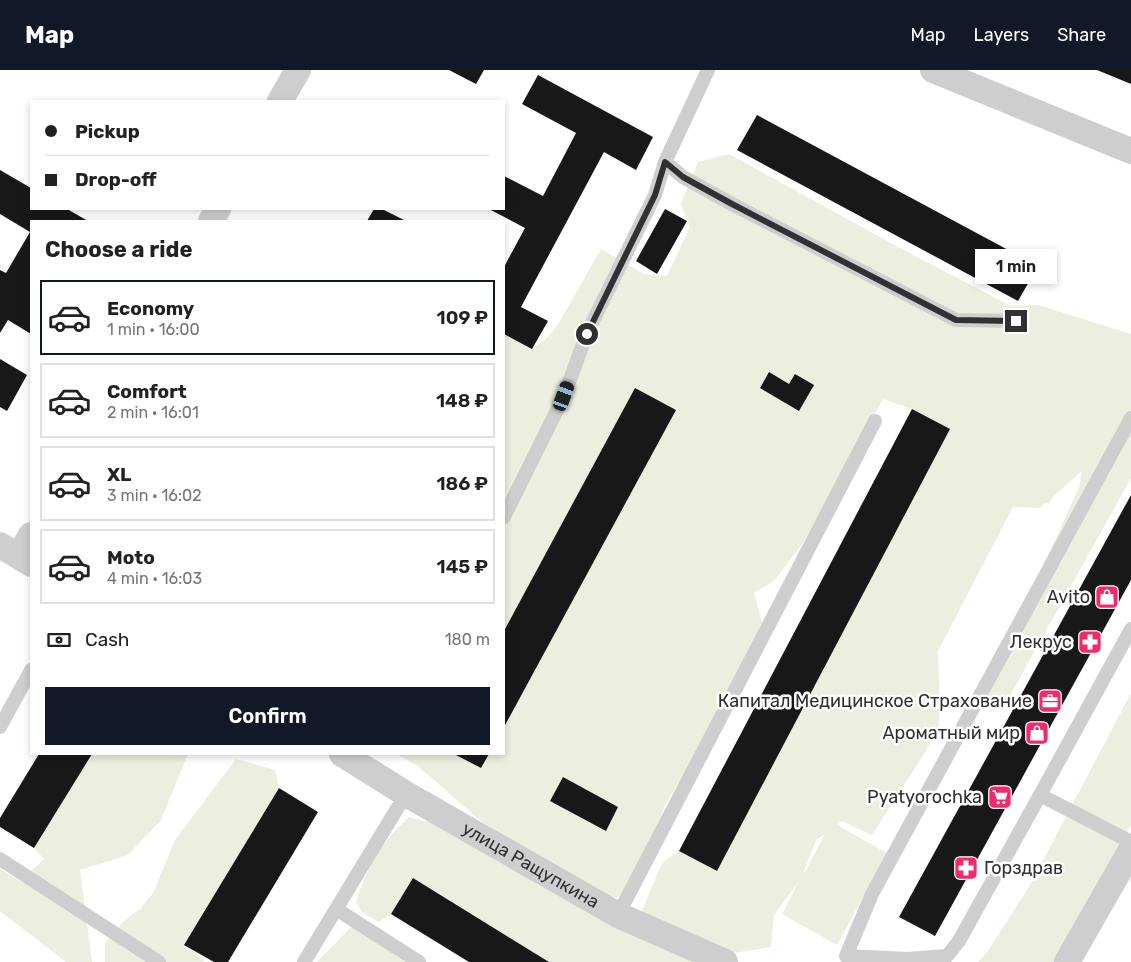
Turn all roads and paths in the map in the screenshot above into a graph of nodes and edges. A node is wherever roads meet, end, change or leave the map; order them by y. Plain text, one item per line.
1 (298, 70) edge
2 (708, 70) edge
3 (933, 70) edge
4 (281, 100) edge
5 (1131, 152) edge
6 (665, 162) junction
7 (1016, 321) dead end
8 (1131, 418) edge
9 (875, 421) dead end
10 (505, 515) edge
11 (1131, 629) edge
12 (30, 672) edge
13 (0, 727) edge
14 (344, 755) edge
15 (406, 794) junction
16 (1040, 795) junction
17 (1131, 842) edge
18 (1131, 850) edge
19 (0, 859) edge
20 (336, 909) junction
21 (618, 915) junction
22 (845, 959) edge
23 (159, 962) edge
24 (304, 962) edge
25 (419, 962) edge
26 (725, 962) edge
27 (1067, 962) edge

1 - 4 street
2 - 6 lane
3 - 5 street
6 - 7 lane
6 - 10 lane
8 - 22 lane
9 - 21 lane
11 - 16 lane
12 - 13 lane
14 - 15 street, улица Ращупкина
15 - 20 lane
15 - 21 street, улица Ращупкина
16 - 17 lane
16 - 22 lane
18 - 27 street
19 - 23 lane
20 - 24 lane
20 - 25 lane
21 - 26 street, улица Ращупкина

